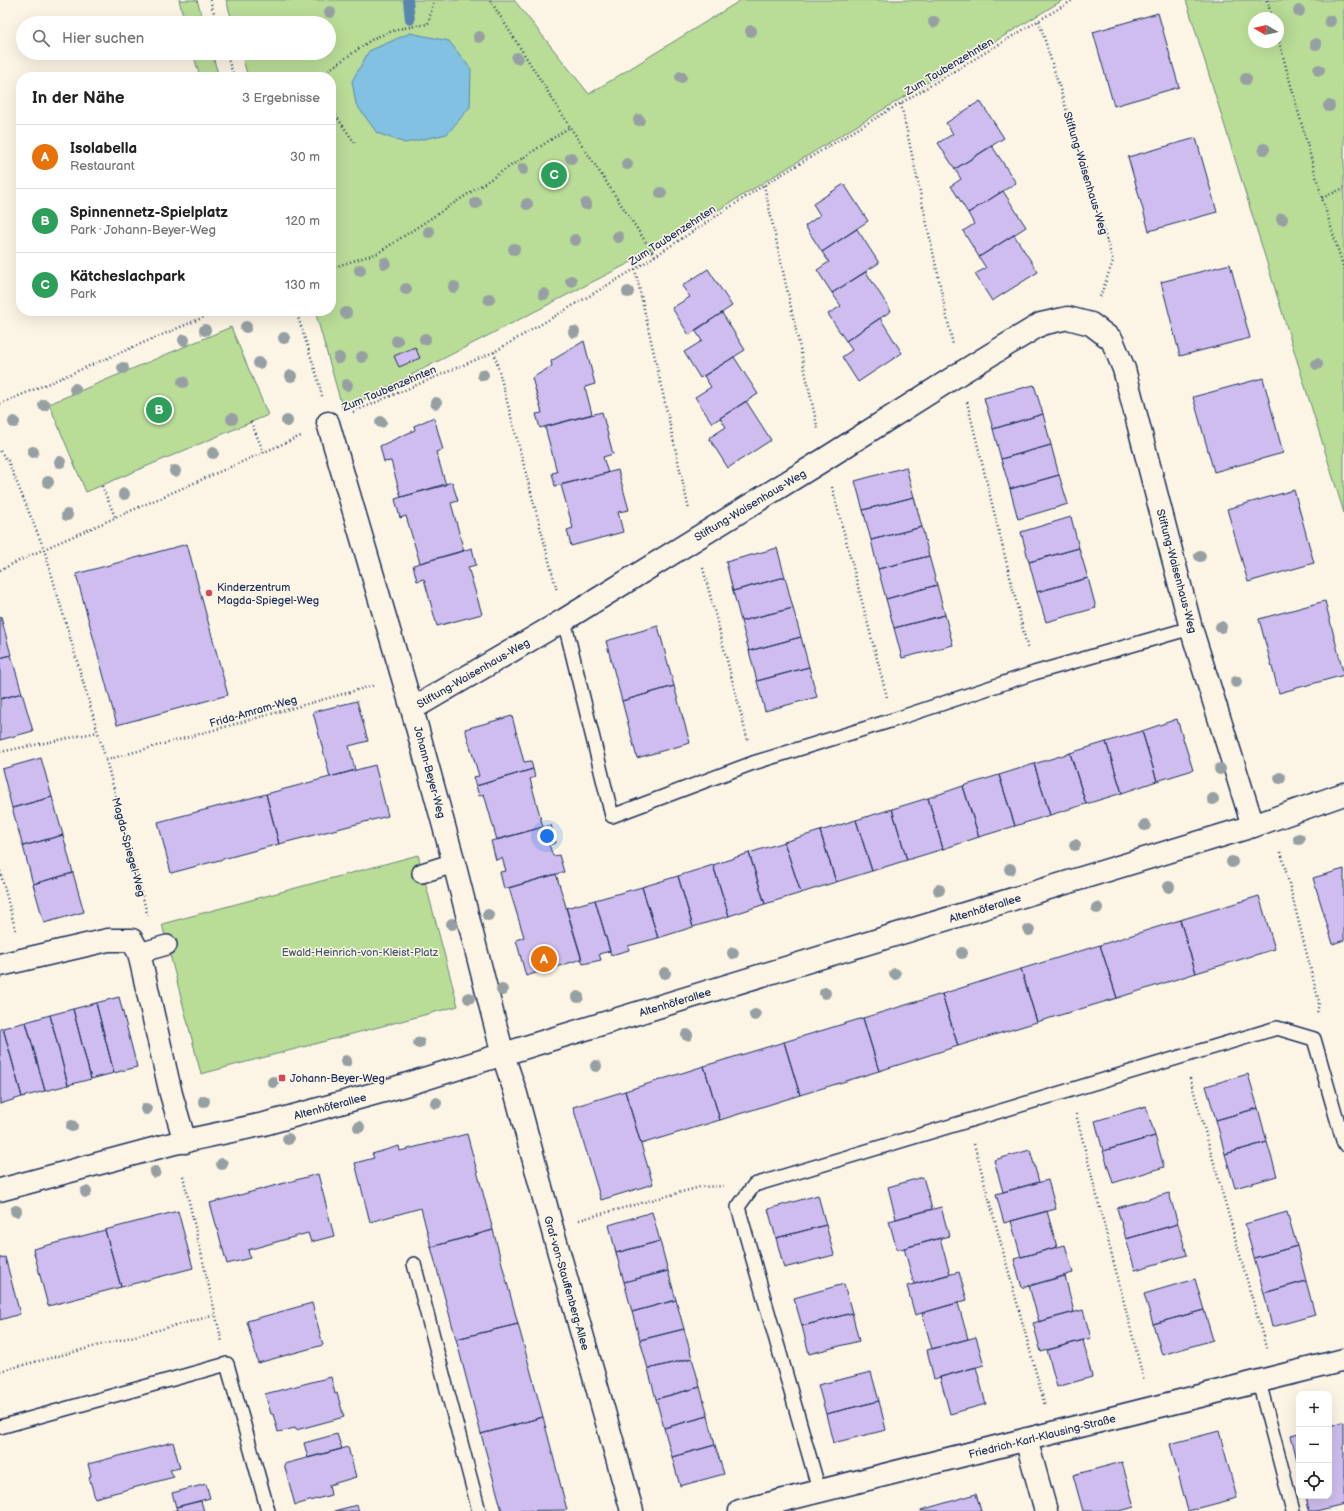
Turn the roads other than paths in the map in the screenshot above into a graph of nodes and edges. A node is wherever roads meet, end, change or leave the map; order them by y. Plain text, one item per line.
1 (328, 423) road end
2 (564, 620) junction
3 (1191, 628) junction
4 (412, 709) junction
5 (1344, 794) edge
6 (1253, 826) junction
7 (454, 863) junction
8 (422, 873) dead end
9 (167, 946) dead end
10 (135, 947) junction
11 (0, 965) edge
12 (503, 1055) junction
13 (185, 1142) junction
14 (1344, 1144) edge
15 (0, 1190) edge
16 (414, 1264) dead end
17 (1344, 1360) edge
18 (1267, 1380) junction
19 (0, 1427) edge
20 (1026, 1439) junction
21 (819, 1490) junction
22 (268, 1511) edge
23 (479, 1511) edge
24 (632, 1511) edge
25 (740, 1511) edge
26 (1046, 1511) edge
27 (1293, 1511) edge

1 - 4 street, Johann-Beyer-Weg
2 - 3 lane
2 - 3 street, Stiftung-Waisenhaus-Weg
2 - 4 street, Stiftung-Waisenhaus-Weg
3 - 6 street, Stiftung-Waisenhaus-Weg
4 - 7 street, Johann-Beyer-Weg
5 - 6 street, Altenhöferallee
6 - 12 street, Altenhöferallee
7 - 8 street
7 - 12 street, Johann-Beyer-Weg
9 - 10 street
10 - 11 street
10 - 13 street
12 - 13 street, Altenhöferallee
12 - 24 street, Graf-von-Stauffenberg-Allee
13 - 15 street, Altenhöferallee
14 - 21 lane
16 - 23 lane
17 - 18 street, Friedrich-Karl-Klausing-Straße
18 - 20 street, Friedrich-Karl-Klausing-Straße
18 - 27 lane
19 - 22 lane
20 - 21 street, Friedrich-Karl-Klausing-Straße
20 - 26 street
21 - 25 street, Friedrich-Karl-Klausing-Straße

